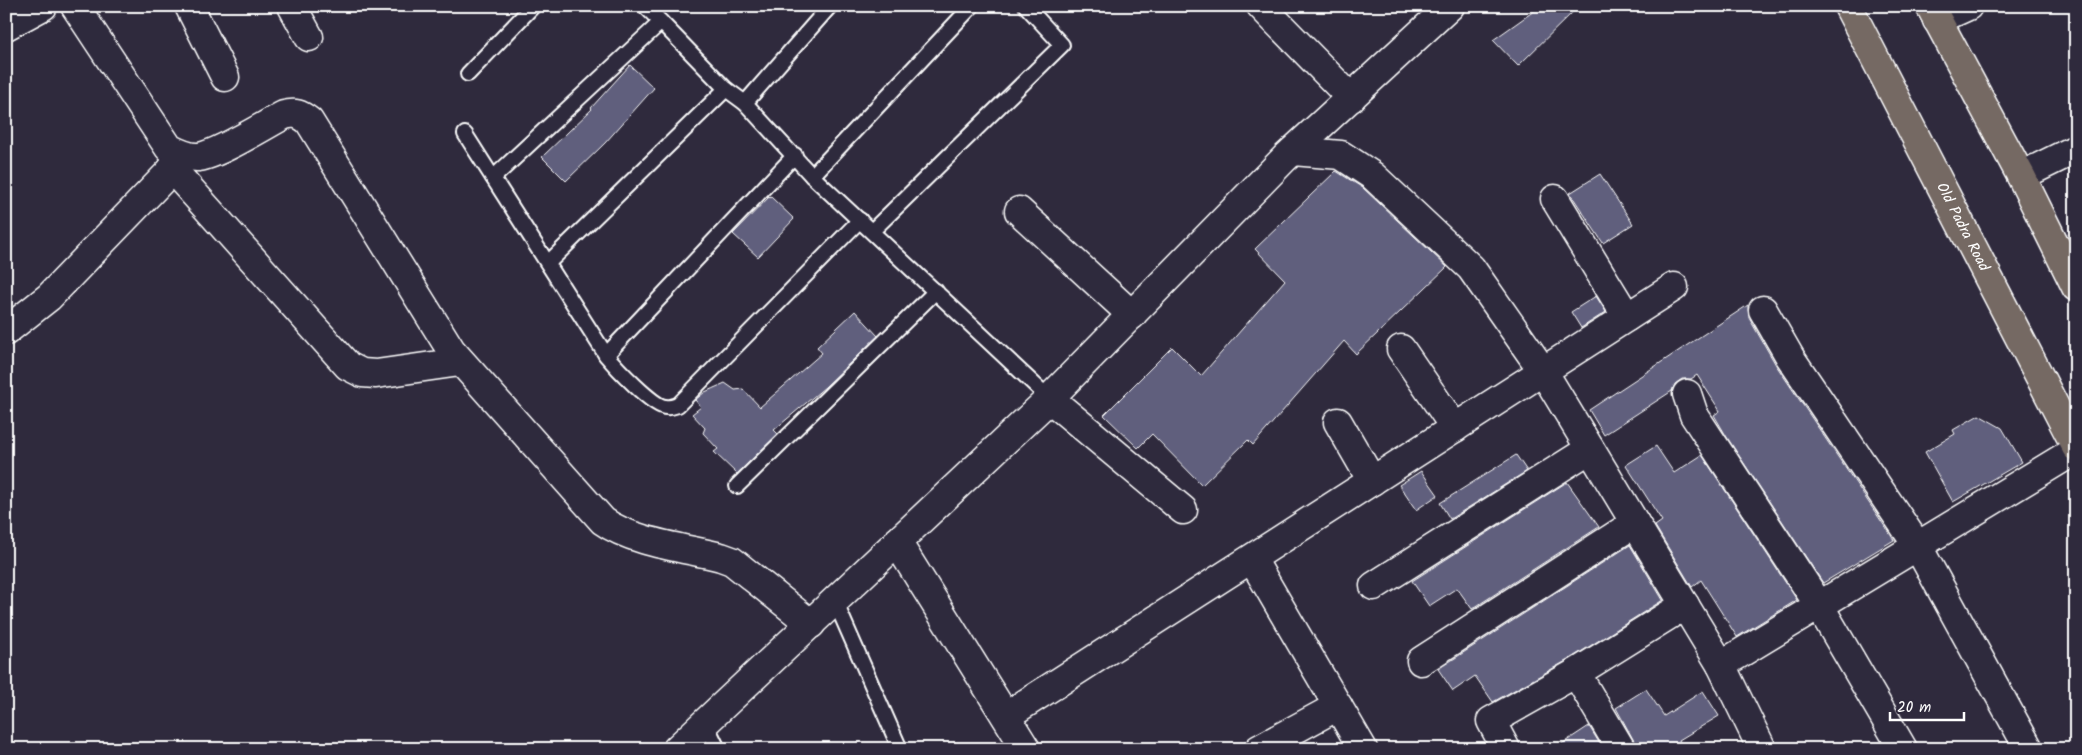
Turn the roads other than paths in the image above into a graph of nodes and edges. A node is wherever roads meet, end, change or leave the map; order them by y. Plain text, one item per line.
1 (43, 6) edge
2 (75, 6) edge
3 (189, 6) edge
4 (292, 6) edge
5 (533, 6) edge
6 (645, 6) edge
7 (830, 6) edge
8 (972, 6) edge
9 (1026, 6) edge
10 (1261, 6) edge
11 (1848, 6) edge
12 (1968, 6) edge
13 (1438, 10) edge
14 (1933, 13) edge
15 (661, 22) junction
16 (6, 26) edge
17 (309, 37) dead end
18 (468, 74) dead end
19 (225, 76) dead end
20 (726, 88) junction
21 (1350, 98) junction
22 (745, 103) junction
23 (465, 134) dead end
24 (2076, 149) edge
25 (1293, 151) junction
26 (795, 156) junction
27 (179, 163) junction
28 (812, 176) junction
29 (2022, 176) junction
30 (493, 178) junction
31 (1555, 200) dead end
32 (1019, 211) dead end
33 (860, 220) junction
34 (872, 231) junction
35 (548, 263) junction
36 (1674, 287) dead end
37 (2076, 287) edge
38 (936, 292) junction
39 (1763, 310) dead end
40 (1132, 315) junction
41 (1627, 317) junction
42 (6, 331) edge
43 (1401, 349) dead end
44 (606, 355) junction
45 (460, 362) junction
46 (1543, 371) junction
47 (1687, 394) dead end
48 (1050, 399) junction
49 (1338, 422) dead end
50 (1455, 428) junction
51 (2076, 448) edge
52 (1590, 449) junction
53 (1372, 481) junction
54 (738, 486) dead end
55 (1183, 510) dead end
56 (1635, 523) junction
57 (897, 542) junction
58 (1917, 546) junction
59 (1252, 559) junction
60 (1374, 586) dead end
61 (835, 601) junction
62 (1685, 605) junction
63 (1819, 605) junction
64 (811, 624) junction
65 (1421, 661) dead end
66 (1721, 665) junction
67 (1576, 673) junction
68 (1338, 706) junction
69 (1006, 716) junction
70 (705, 722) junction
71 (677, 749) edge
72 (718, 749) edge
73 (900, 749) edge
74 (1026, 749) edge
75 (1259, 749) edge
76 (1363, 749) edge
77 (1506, 749) edge
78 (1621, 749) edge
79 (1762, 749) edge
80 (1903, 749) edge
81 (2029, 749) edge

1 - 16 street
2 - 27 street
3 - 19 street
4 - 17 street
5 - 18 lane
6 - 15 lane
7 - 22 lane
8 - 28 lane
9 - 34 lane
10 - 21 street
11 - 51 main road, Old Padra Road
12 - 14 street
13 - 21 street
14 - 29 main road
15 - 20 lane
15 - 30 lane
20 - 22 lane
20 - 35 lane
21 - 25 street
22 - 26 lane
23 - 30 lane
24 - 29 street
25 - 40 street
25 - 46 street
26 - 28 lane
26 - 44 lane
27 - 42 street
27 - 45 street
27 - 45 street
28 - 33 lane
29 - 37 main road
30 - 35 lane
31 - 41 street
32 - 40 street
33 - 34 lane
33 - 44 lane
34 - 38 lane
35 - 44 lane
36 - 41 street
38 - 48 lane
38 - 54 lane
39 - 58 street
40 - 48 street
41 - 46 street
43 - 50 street
45 - 64 street
46 - 50 street
46 - 52 street
47 - 63 street
48 - 55 street
48 - 57 street
49 - 53 street
50 - 53 street
51 - 58 street
52 - 56 street
52 - 60 street
53 - 59 street
56 - 62 street
56 - 65 street
57 - 61 street
57 - 69 street
58 - 63 street
58 - 81 street
59 - 68 street
59 - 69 street
61 - 64 street
61 - 73 lane
62 - 66 street
62 - 67 street
63 - 66 street
63 - 80 street
64 - 70 street
66 - 79 street
67 - 77 street
67 - 78 street
68 - 75 street
68 - 76 street
69 - 74 street
70 - 71 street
70 - 72 lane

